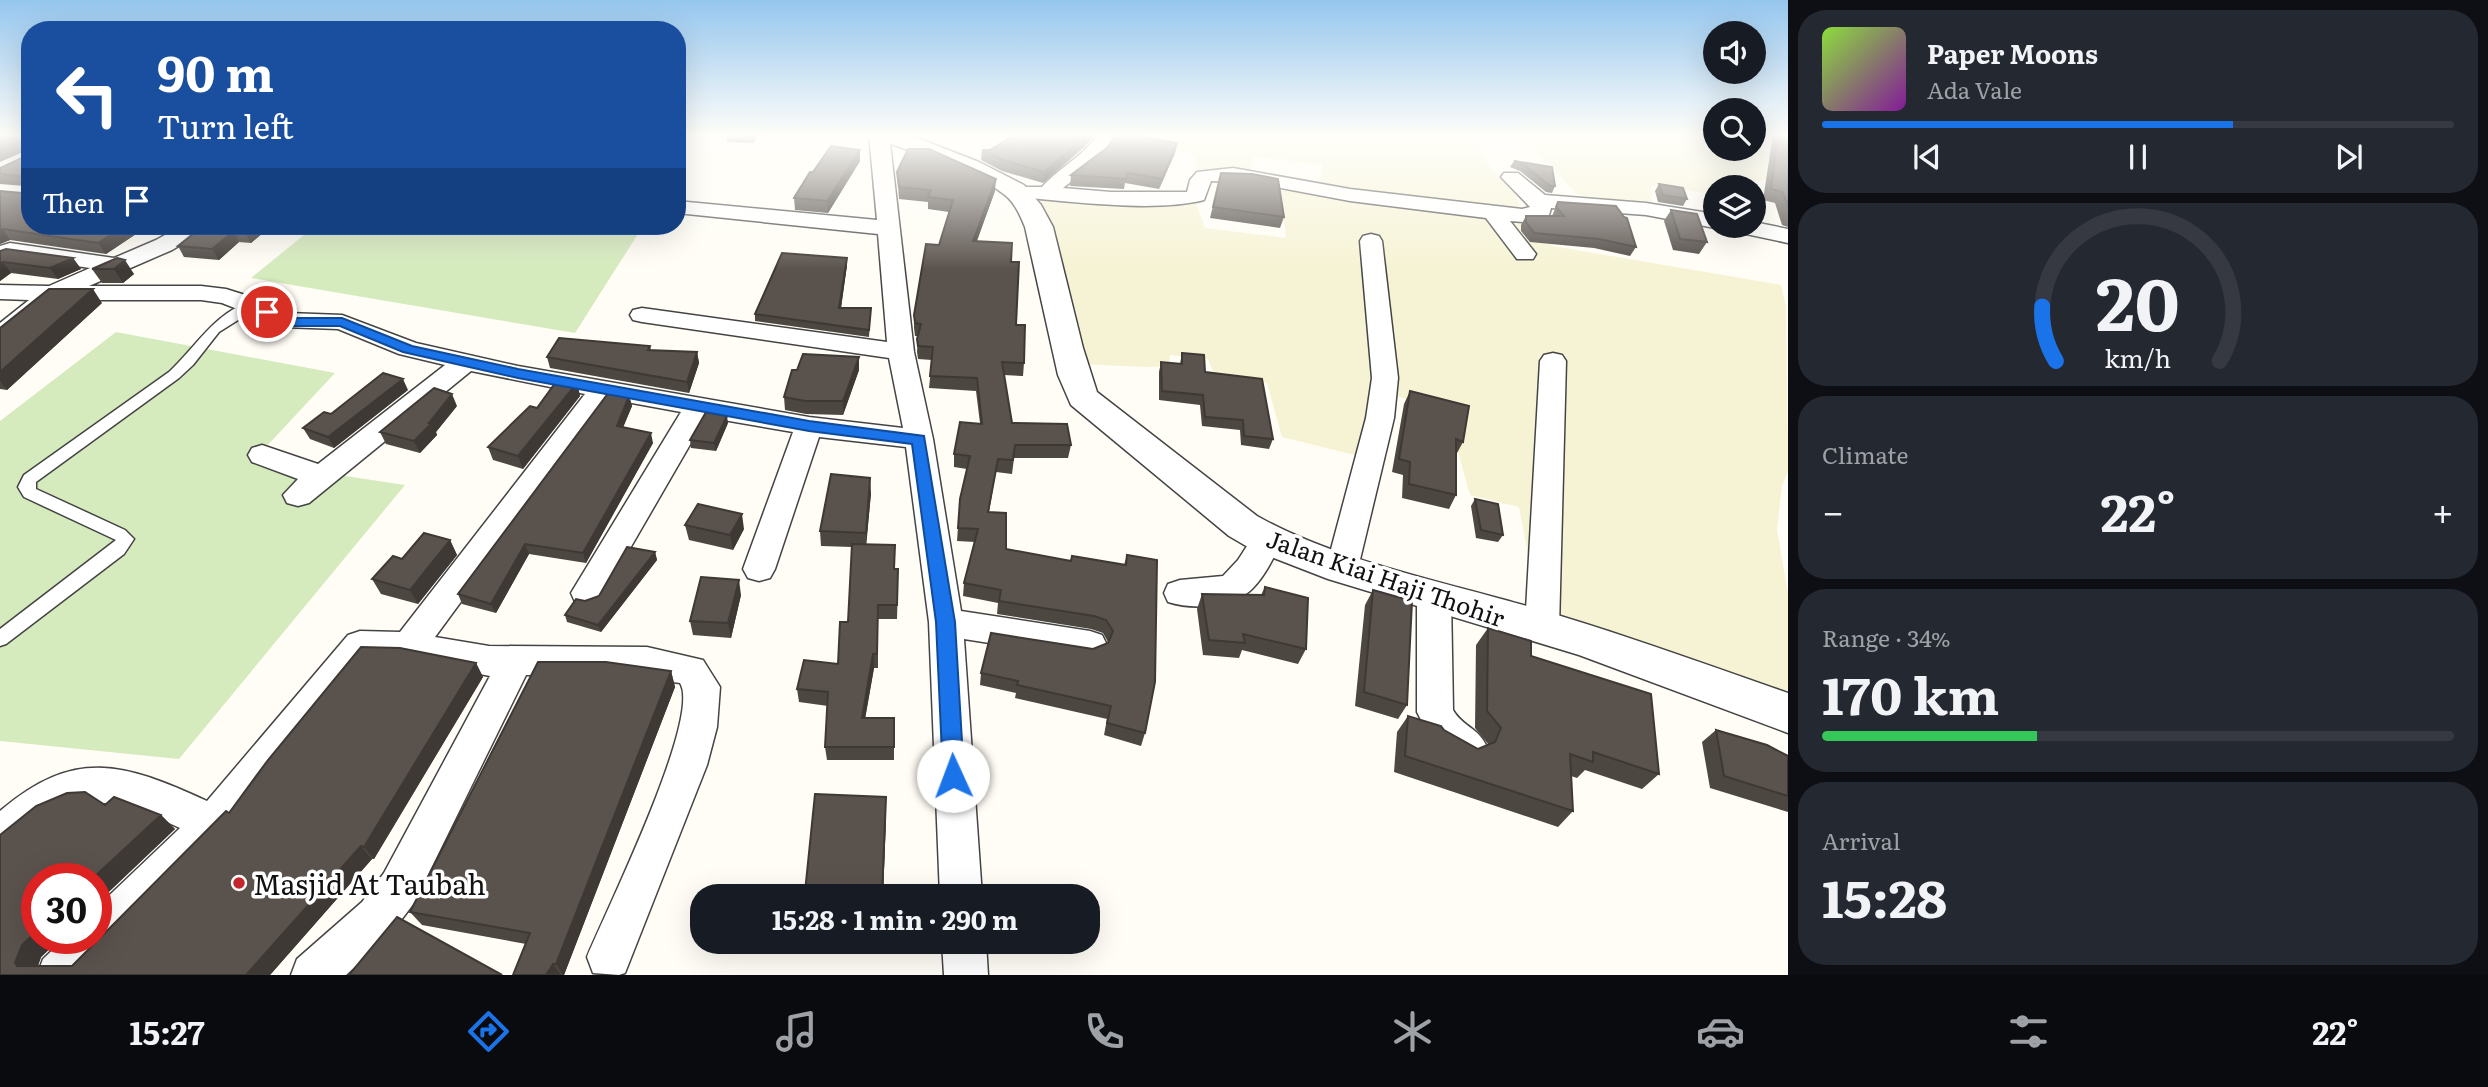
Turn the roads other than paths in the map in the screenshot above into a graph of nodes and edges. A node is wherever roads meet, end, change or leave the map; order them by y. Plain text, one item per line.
1 (883, 180) edge
2 (1001, 180) edge
3 (1057, 180) edge
4 (1200, 180) edge
5 (1260, 180) edge
6 (1514, 180) edge
7 (1032, 192) junction
8 (1540, 202) junction
9 (686, 208) edge
10 (1492, 212) junction
11 (1703, 219) edge
12 (887, 228) junction
13 (1766, 231) edge
14 (180, 235) edge
15 (1788, 236) edge
16 (1371, 240) dead end
17 (3, 251) edge
18 (1525, 254) dead end
19 (116, 265) junction
20 (0, 292) edge
21 (52, 293) junction
22 (252, 305) junction
23 (642, 315) dead end
24 (0, 335) edge
25 (901, 352) junction
26 (467, 361) junction
27 (1553, 361) dead end
28 (603, 390) junction
29 (698, 407) junction
30 (809, 426) junction
31 (919, 439) junction
32 (262, 455) dead end
33 (321, 476) junction
34 (298, 495) dead end
35 (1267, 540) junction
36 (1342, 568) junction
37 (759, 569) dead end
38 (587, 593) dead end
39 (1180, 593) dead end
40 (1434, 597) junction
41 (946, 622) junction
42 (1542, 628) junction
43 (0, 639) edge
44 (1090, 645) edge
45 (409, 646) junction
46 (516, 661) junction
47 (1788, 713) edge
48 (1467, 745) edge
49 (212, 822) junction
50 (3, 831) edge
51 (960, 884) edge
52 (965, 954) edge
53 (609, 957) dead end
54 (59, 975) edge
55 (313, 975) edge
56 (967, 975) edge

1 - 12 street
2 - 7 street
3 - 7 street
4 - 7 street
5 - 10 street
6 - 8 street
7 - 35 street, Jalan Kiai Haji Thohir
8 - 10 street
8 - 11 street
9 - 12 street
10 - 18 street
12 - 25 street
13 - 15 street
14 - 19 street
16 - 36 street
17 - 19 street
19 - 21 street
20 - 21 street
21 - 22 street
21 - 24 street
22 - 26 street
22 - 43 lane
23 - 25 street
25 - 31 street
26 - 28 street
26 - 33 street
27 - 42 street
28 - 29 street
28 - 45 street
29 - 30 street
29 - 38 street
30 - 31 street
30 - 37 street
31 - 41 street
32 - 33 street
33 - 34 street
35 - 36 street, Jalan Kiai Haji Thohir
35 - 39 street
36 - 40 street, Jalan Kiai Haji Thohir
40 - 42 street, Jalan Kiai Haji Thohir
40 - 48 street
41 - 44 street
41 - 51 street
42 - 47 street, Jalan Kiai Haji Thohir
45 - 46 street
45 - 49 street
46 - 53 street
46 - 55 street
49 - 50 street
49 - 54 street
52 - 56 street

